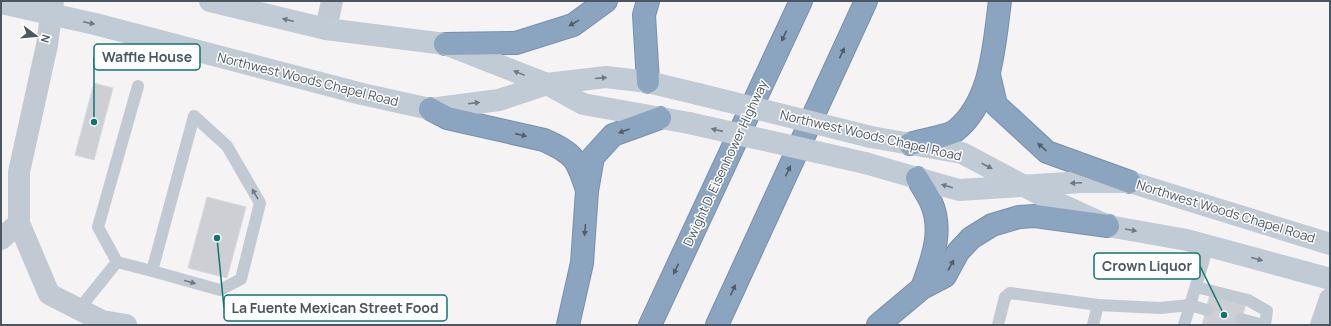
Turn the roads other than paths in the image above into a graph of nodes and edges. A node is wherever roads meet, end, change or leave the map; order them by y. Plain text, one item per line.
1 (210, 1) edge
2 (332, 1) edge
3 (606, 1) edge
4 (648, 1) edge
5 (801, 1) edge
6 (866, 1) edge
7 (1000, 1) edge
8 (1, 3) edge
9 (52, 8) edge
10 (326, 29) junction
11 (445, 44) junction
12 (989, 75) junction
13 (648, 82) junction
14 (547, 84) junction
15 (138, 86) dead end
16 (430, 109) junction
17 (660, 118) junction
18 (910, 144) junction
19 (917, 178) junction
20 (1130, 182) junction
21 (1026, 186) junction
22 (587, 191) junction
23 (19, 223) junction
24 (1108, 226) junction
25 (1, 239) edge
26 (1330, 244) edge
27 (1208, 246) junction
28 (117, 262) junction
29 (152, 272) junction
30 (1330, 279) edge
31 (1196, 287) junction
32 (922, 288) junction
33 (1330, 299) edge
34 (1098, 305) junction
35 (1190, 305) junction
36 (79, 309) junction
37 (1207, 310) dead end
38 (1241, 319) dead end
39 (126, 325) edge
40 (568, 325) edge
41 (650, 325) edge
42 (717, 325) edge
43 (878, 325) edge
44 (998, 325) edge
45 (1093, 325) edge
46 (1184, 325) edge
47 (1264, 325) edge
48 (1321, 325) edge

10 -> 1 main road, Northwest Woods Chapel Road
2 - 10 street
3 -> 11 highway
4 - 13 highway
5 -> 41 highway, Dwight D. Eisenhower Highway
42 -> 6 highway
7 - 12 highway
8 - 9 main road, Northwest Woods Chapel Road
9 -> 16 main road, Northwest Woods Chapel Road
9 - 23 street
10 - 11 main road, Northwest Woods Chapel Road
14 -> 11 main road, Northwest Woods Chapel Road
12 - 18 highway
20 -> 12 highway
14 -> 13 main road, Northwest Woods Chapel Road
13 - 18 main road, Northwest Woods Chapel Road, bridge
16 -> 14 main road, Northwest Woods Chapel Road
14 - 17 main road, Northwest Woods Chapel Road
15 - 28 lane
16 -> 22 highway
19 -> 17 main road, Northwest Woods Chapel Road, bridge
17 -> 22 highway
18 -> 21 main road, Northwest Woods Chapel Road
21 -> 19 main road, Northwest Woods Chapel Road
19 - 32 highway
20 -> 21 main road, Northwest Woods Chapel Road
20 - 26 main road, Northwest Woods Chapel Road
21 - 24 main road, Northwest Woods Chapel Road
22 -> 40 highway
23 - 25 street
23 - 36 street
24 -> 27 main road, Northwest Woods Chapel Road
32 -> 24 highway
27 -> 30 main road, Northwest Woods Chapel Road
27 - 31 lane
28 - 29 lane
28 - 36 lane
29 -> 29 lane
31 - 35 lane
31 - 47 lane
32 - 43 highway
33 - 48 street
34 - 35 lane
34 - 44 lane
34 - 45 lane
35 - 37 lane
35 - 46 lane
36 - 39 street
38 - 47 lane

